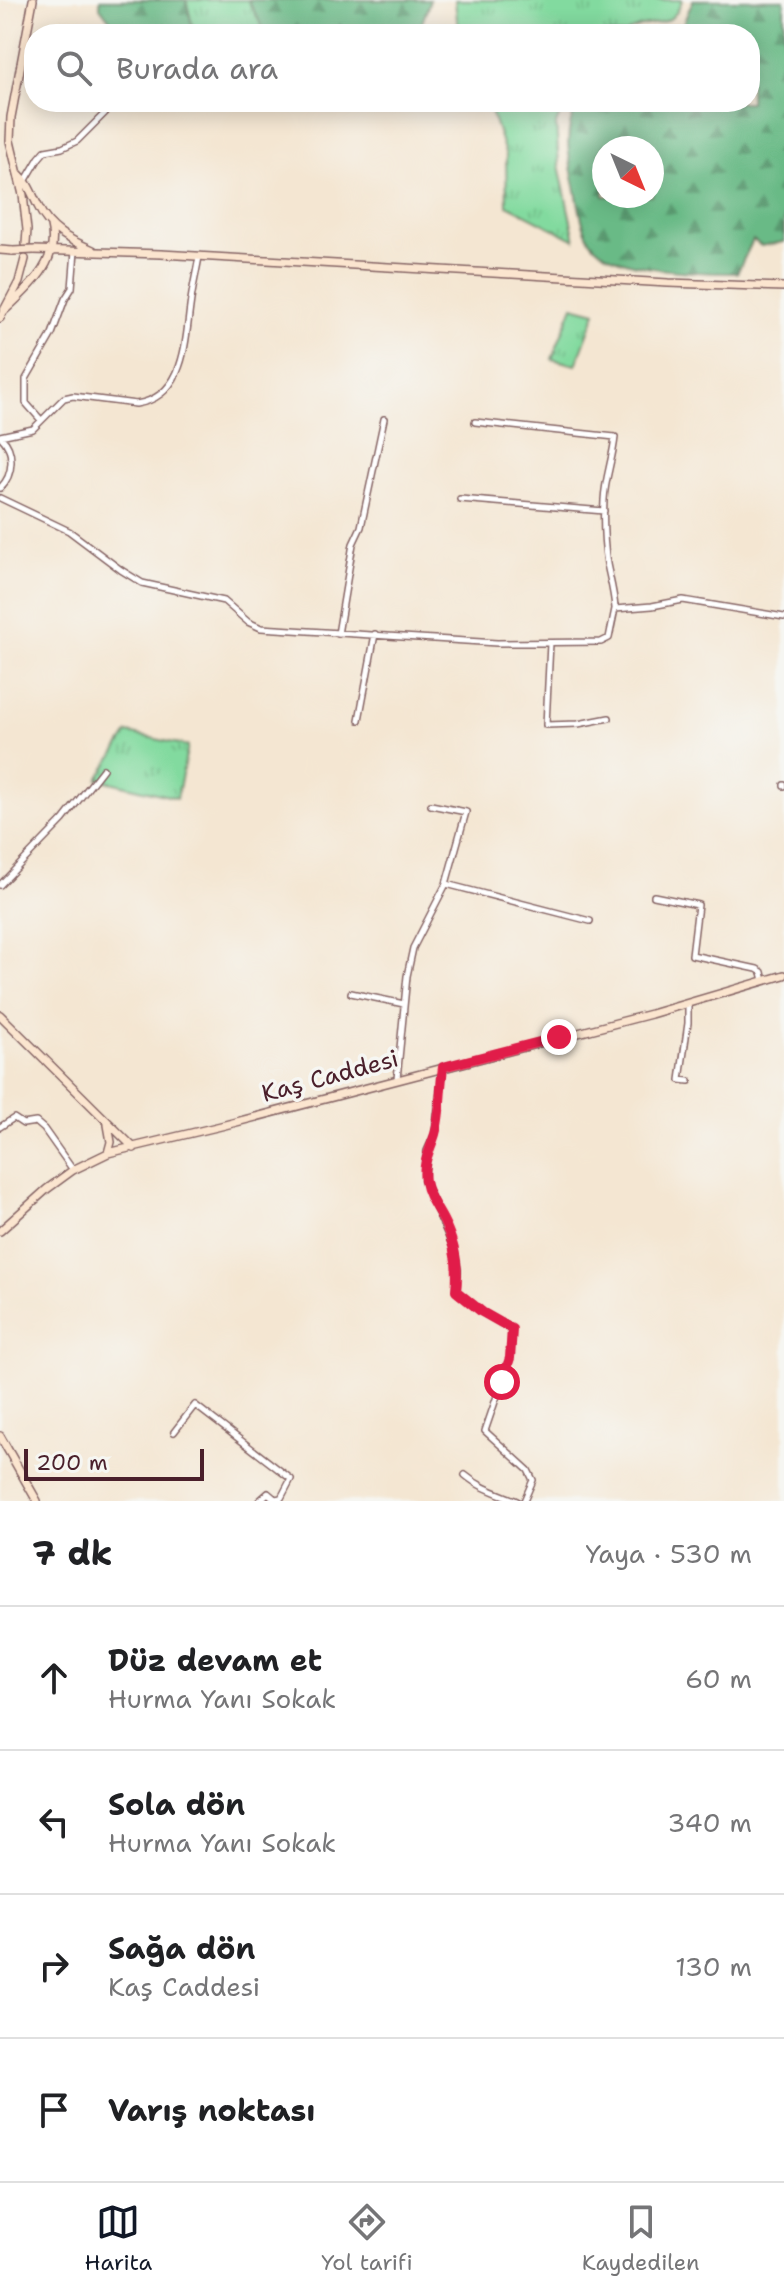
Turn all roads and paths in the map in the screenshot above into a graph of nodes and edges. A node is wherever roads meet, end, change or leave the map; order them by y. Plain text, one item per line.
1 (33, 0) edge
2 (28, 24) edge
3 (24, 48) edge
4 (103, 112) edge
5 (17, 171) junction
6 (26, 180) junction
7 (50, 224) junction
8 (26, 244) dead end
9 (0, 250) edge
10 (53, 251) junction
11 (75, 251) junction
12 (98, 253) junction
13 (199, 257) junction
14 (25, 259) dead end
15 (784, 287) edge
16 (2, 315) edge
17 (384, 419) dead end
18 (41, 420) junction
19 (475, 422) dead end
20 (0, 436) edge
21 (0, 488) edge
22 (0, 498) edge
23 (460, 499) dead end
24 (604, 511) junction
25 (615, 609) junction
26 (784, 617) edge
27 (338, 634) junction
28 (375, 634) junction
29 (550, 643) junction
30 (609, 718) dead end
31 (359, 720) dead end
32 (103, 769) dead end
33 (431, 805) dead end
34 (446, 884) junction
35 (0, 885) edge
36 (654, 896) dead end
37 (590, 921) dead end
38 (784, 975) edge
39 (764, 981) junction
40 (351, 993) dead end
41 (688, 1003) junction
42 (404, 1004) junction
43 (0, 1015) edge
44 (443, 1067) junction
45 (397, 1079) junction
46 (689, 1081) dead end
47 (106, 1119) junction
48 (0, 1127) edge
49 (134, 1148) junction
50 (108, 1153) junction
51 (73, 1170) junction
52 (0, 1231) edge
53 (174, 1432) dead end
54 (0, 1436) edge
55 (465, 1475) dead end
56 (37, 1501) edge
57 (259, 1501) edge
58 (517, 1501) edge
59 (524, 1501) edge

1 - 2 street
3 - 5 street
4 - 6 street
5 - 6 street
5 - 8 street
6 - 7 street
7 - 10 street
7 - 12 street
9 - 10 street, bridge
10 - 11 street
10 - 16 street
11 - 12 street
11 - 18 street
12 - 13 street
13 - 15 street
13 - 18 street
14 - 16 street
17 - 27 street
18 - 20 street
19 - 24 street
20 - 21 street
22 - 27 street
23 - 24 street
24 - 25 street
25 - 26 street
25 - 29 street
27 - 28 street
28 - 29 street
28 - 31 street
29 - 30 street
32 - 35 street
33 - 34 street
34 - 37 street
34 - 42 street
36 - 39 street
38 - 39 street, Kaş Caddesi
39 - 41 street, Kaş Caddesi
40 - 42 street
41 - 44 street, Kaş Caddesi
41 - 46 street
42 - 45 street
43 - 47 street
44 - 45 street, Kaş Caddesi
44 - 59 street
45 - 49 street, Kaş Caddesi
47 - 49 street
47 - 50 street
48 - 51 street
49 - 50 street, Kaş Caddesi
50 - 51 street, Kaş Caddesi
51 - 52 street, Kaş Caddesi
53 - 57 street
54 - 56 street
55 - 58 street

